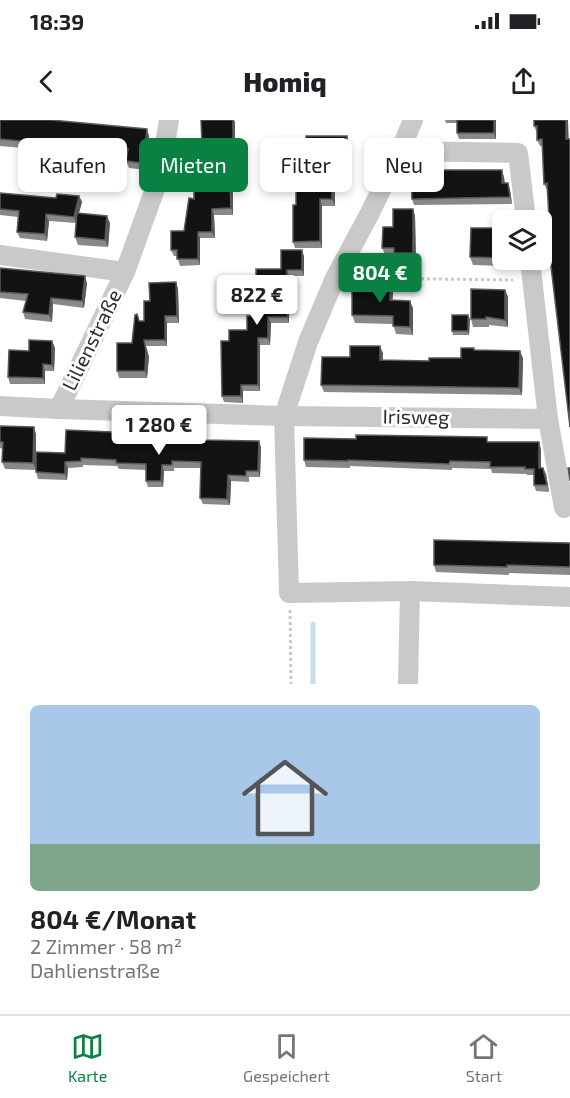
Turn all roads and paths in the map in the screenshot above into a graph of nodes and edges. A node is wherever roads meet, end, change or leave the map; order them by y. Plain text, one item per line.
1 (169, 120) edge
2 (413, 120) edge
3 (405, 138) edge
4 (444, 152) edge
5 (380, 192) edge
6 (525, 210) edge
7 (0, 255) edge
8 (531, 270) edge
9 (125, 272) junction
10 (335, 278) junction
11 (532, 280) junction
12 (0, 406) edge
13 (59, 409) junction
14 (284, 416) junction
15 (548, 419) junction
16 (564, 508) dead end
17 (410, 591) junction
18 (289, 593) junction
19 (570, 597) edge
20 (291, 684) edge
21 (408, 684) edge

1 - 9 street, Lilienstraße
2 - 3 street
4 - 6 street
5 - 10 street
7 - 9 street, Lilienstraße
8 - 11 street
9 - 13 street, Lilienstraße
10 - 11 path
10 - 14 street
11 - 15 street
12 - 13 street, Lilienstraße
13 - 14 street, Lilienstraße
14 - 15 street, Irisweg
14 - 18 street
15 - 16 street
17 - 18 street
17 - 19 street
17 - 21 street
18 - 20 path

